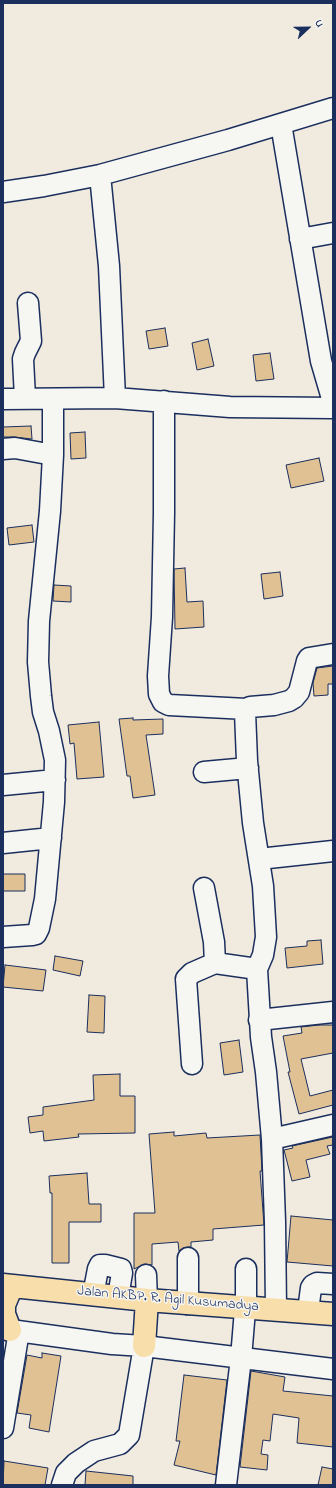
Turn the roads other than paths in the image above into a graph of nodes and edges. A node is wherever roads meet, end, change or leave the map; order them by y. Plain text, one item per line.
1 (333, 108) edge
2 (281, 124) junction
3 (100, 175) junction
4 (3, 192) edge
5 (333, 233) edge
6 (300, 239) junction
7 (28, 303) dead end
8 (25, 398) junction
9 (53, 398) junction
10 (115, 398) junction
11 (3, 399) edge
12 (164, 401) junction
13 (333, 402) edge
14 (333, 408) edge
15 (3, 449) edge
16 (53, 455) junction
17 (333, 654) edge
18 (247, 708) junction
19 (248, 768) junction
20 (204, 772) dead end
21 (55, 780) junction
22 (3, 785) edge
23 (51, 838) junction
24 (3, 843) edge
25 (333, 851) edge
26 (259, 859) junction
27 (204, 888) dead end
28 (3, 937) edge
29 (215, 963) junction
30 (257, 969) junction
31 (333, 1012) edge
32 (259, 1020) junction
33 (192, 1064) dead end
34 (333, 1125) edge
35 (272, 1139) junction
36 (188, 1258) dead end
37 (246, 1269) dead end
38 (146, 1275) dead end
39 (333, 1284) edge
40 (7, 1286) edge
41 (93, 1295) junction
42 (118, 1297) junction
43 (147, 1300) junction
44 (188, 1304) junction
45 (245, 1308) junction
46 (276, 1309) junction
47 (308, 1311) junction
48 (333, 1314) edge
49 (11, 1330) edge
50 (144, 1346) junction
51 (241, 1358) junction
52 (333, 1369) edge
53 (3, 1428) edge
54 (62, 1485) edge
55 (226, 1485) edge

1 - 2 street
2 - 3 street
2 - 6 street
3 - 4 street
3 - 10 street
5 - 6 street
6 - 13 street
7 - 8 street
8 - 9 street
8 - 11 street
9 - 10 street
9 - 16 street
10 - 12 street
12 - 14 street
12 - 18 street
15 - 16 street
16 - 21 street
17 - 18 street
18 - 19 street
19 - 20 street
19 - 26 street
21 - 22 street
21 - 23 street
23 - 24 street
23 - 28 street
25 - 26 street
26 - 30 street
27 - 29 street
29 - 30 street
29 - 33 street
30 - 32 street
31 - 32 street
32 - 35 street
34 - 35 street
35 - 46 street
36 - 44 street
37 - 45 street
38 - 43 street
39 - 47 street
40 - 41 main road, Jalan AKBP. R. Agil Kusumadya
40 - 49 main road
41 - 42 main road, Jalan AKBP. R. Agil Kusumadya
41 - 42 street
42 - 43 main road, Jalan AKBP. R. Agil Kusumadya
43 - 44 main road, Jalan AKBP. R. Agil Kusumadya
43 - 50 main road
44 - 45 main road, Jalan AKBP. R. Agil Kusumadya
45 - 46 main road, Jalan AKBP. R. Agil Kusumadya
45 - 51 street
46 - 47 main road, Jalan AKBP. R. Agil Kusumadya
47 - 48 main road, Jalan AKBP. R. Agil Kusumadya
49 - 50 street
49 - 53 street
50 - 51 street
50 - 54 street
51 - 52 street
51 - 55 street

